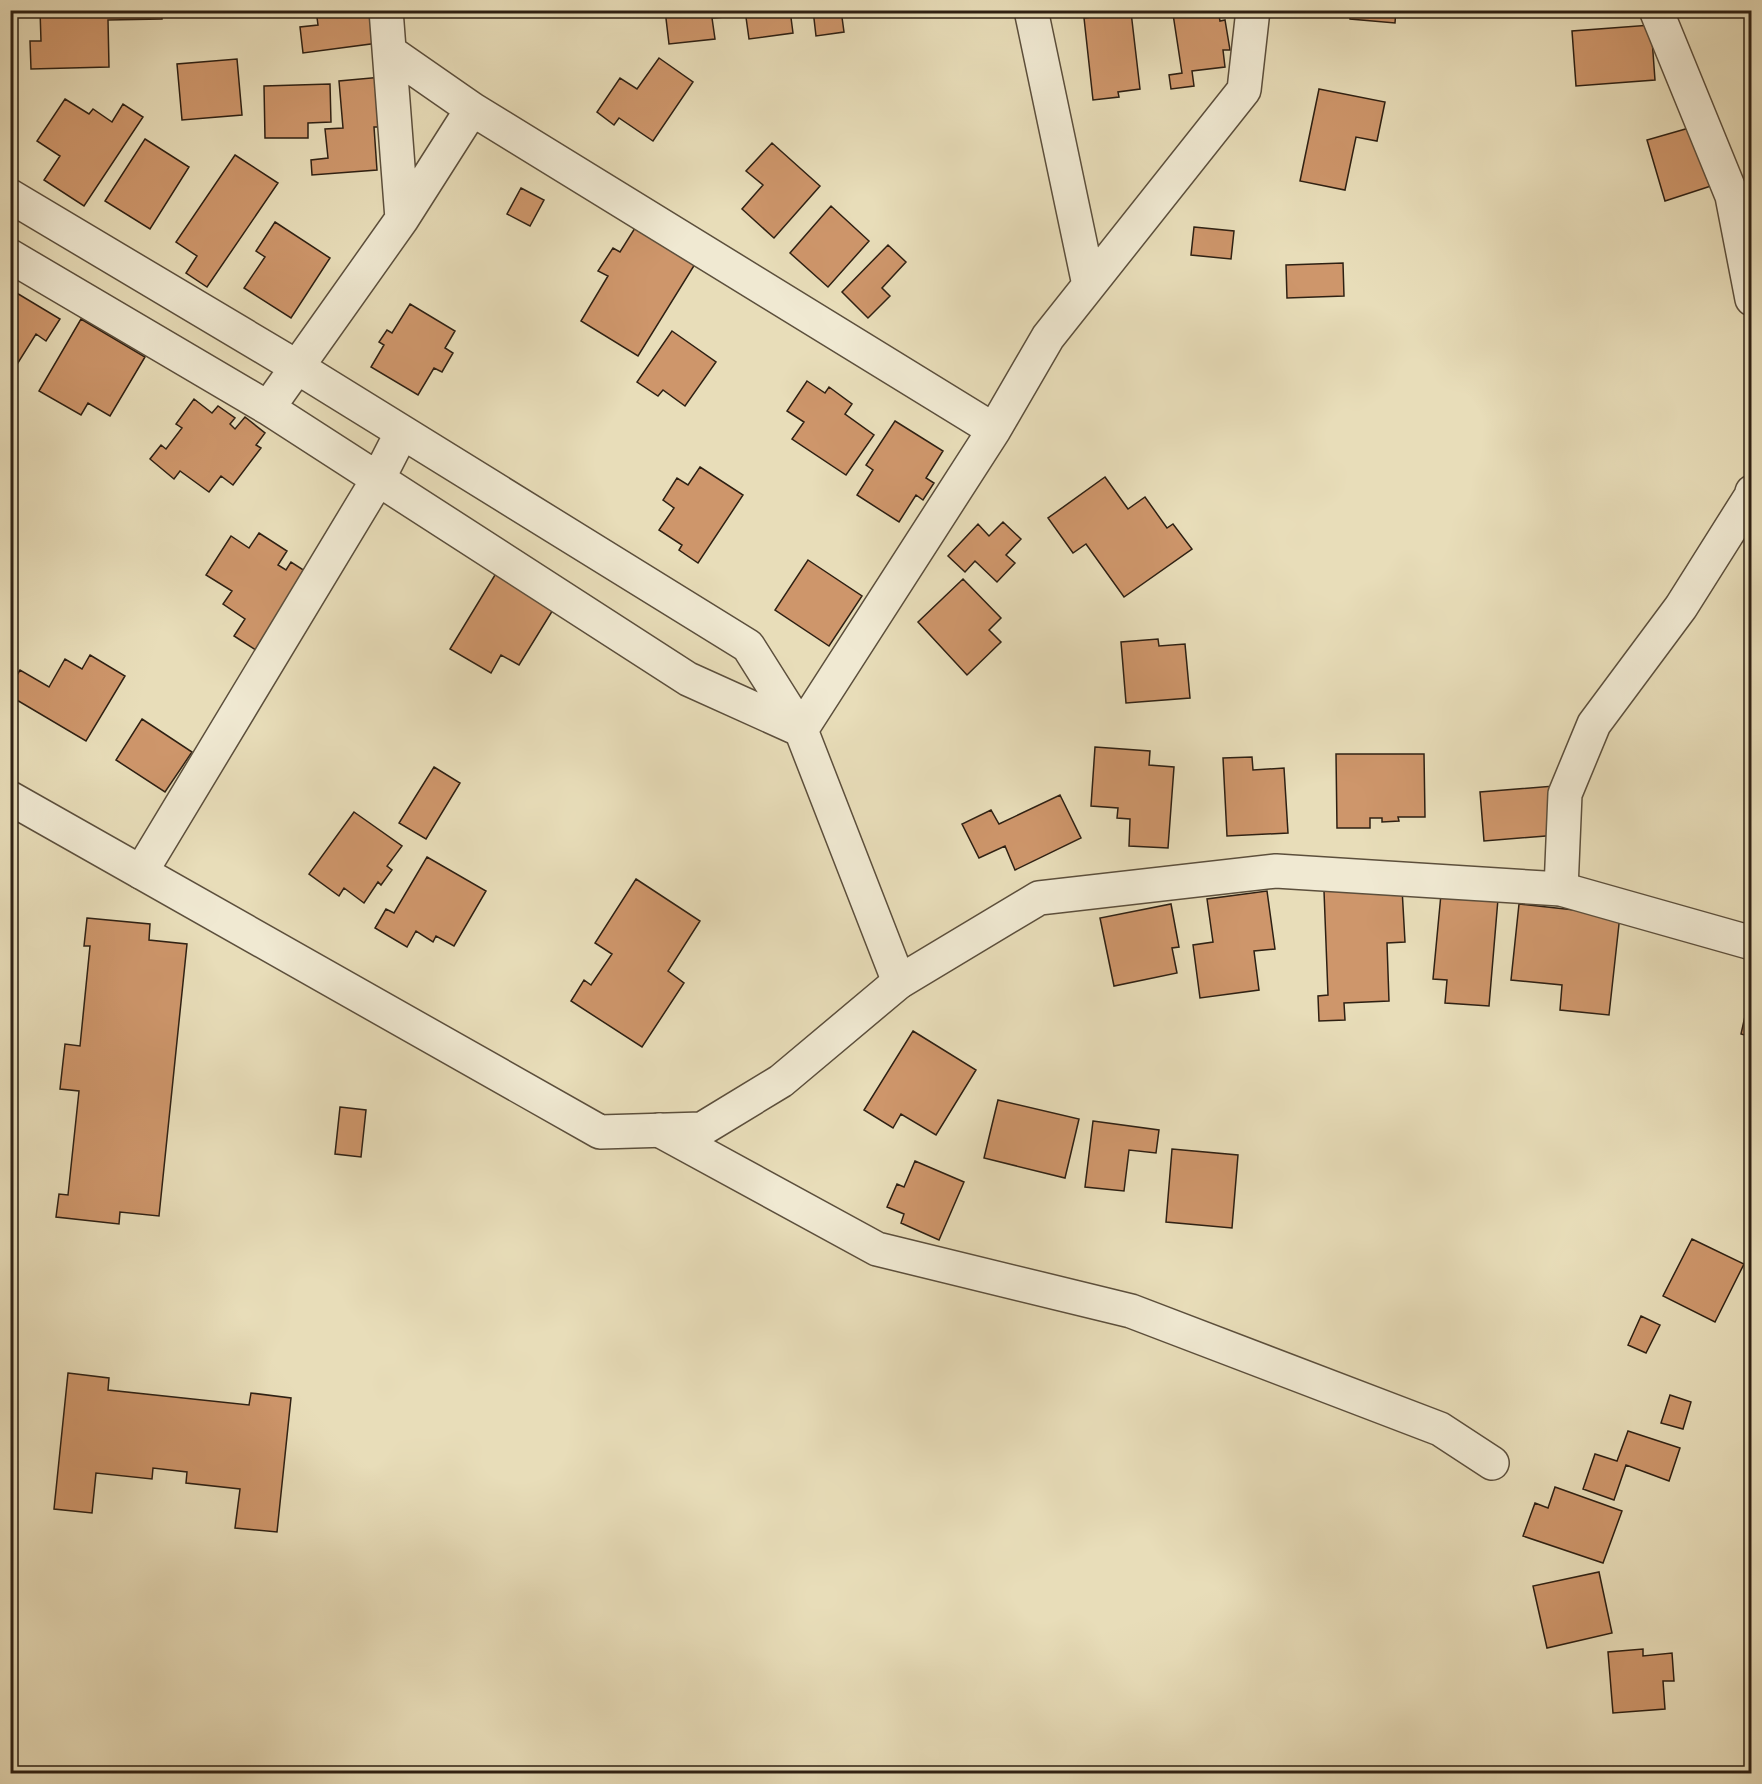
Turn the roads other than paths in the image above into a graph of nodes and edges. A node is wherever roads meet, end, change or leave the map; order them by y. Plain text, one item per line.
1 (387, 10) edge
2 (1031, 10) edge
3 (1253, 10) edge
4 (1656, 10) edge
5 (390, 52) junction
6 (472, 109) junction
7 (10, 196) edge
8 (402, 219) junction
9 (10, 256) edge
10 (1089, 285) junction
11 (1752, 299) edge
12 (297, 367) junction
13 (268, 408) junction
14 (994, 430) junction
15 (402, 432) junction
16 (378, 479) junction
17 (1752, 492) edge
18 (801, 730) junction
19 (10, 798) edge
20 (141, 872) junction
21 (1561, 889) junction
22 (1752, 943) edge
23 (898, 982) junction
24 (659, 1130) junction
25 (1492, 1463) dead end

1 - 5 street
2 - 10 street
3 - 10 street
4 - 11 street
5 - 6 street
5 - 8 street
6 - 8 street
6 - 14 street
7 - 12 street
8 - 12 street
9 - 13 street
10 - 14 street
12 - 13 street
12 - 15 street
13 - 16 street
14 - 18 street
15 - 16 street
15 - 18 street
16 - 18 street
16 - 20 street
17 - 21 street
18 - 23 street
19 - 20 street
20 - 24 street
21 - 22 street
21 - 23 street
23 - 24 street
24 - 25 street

